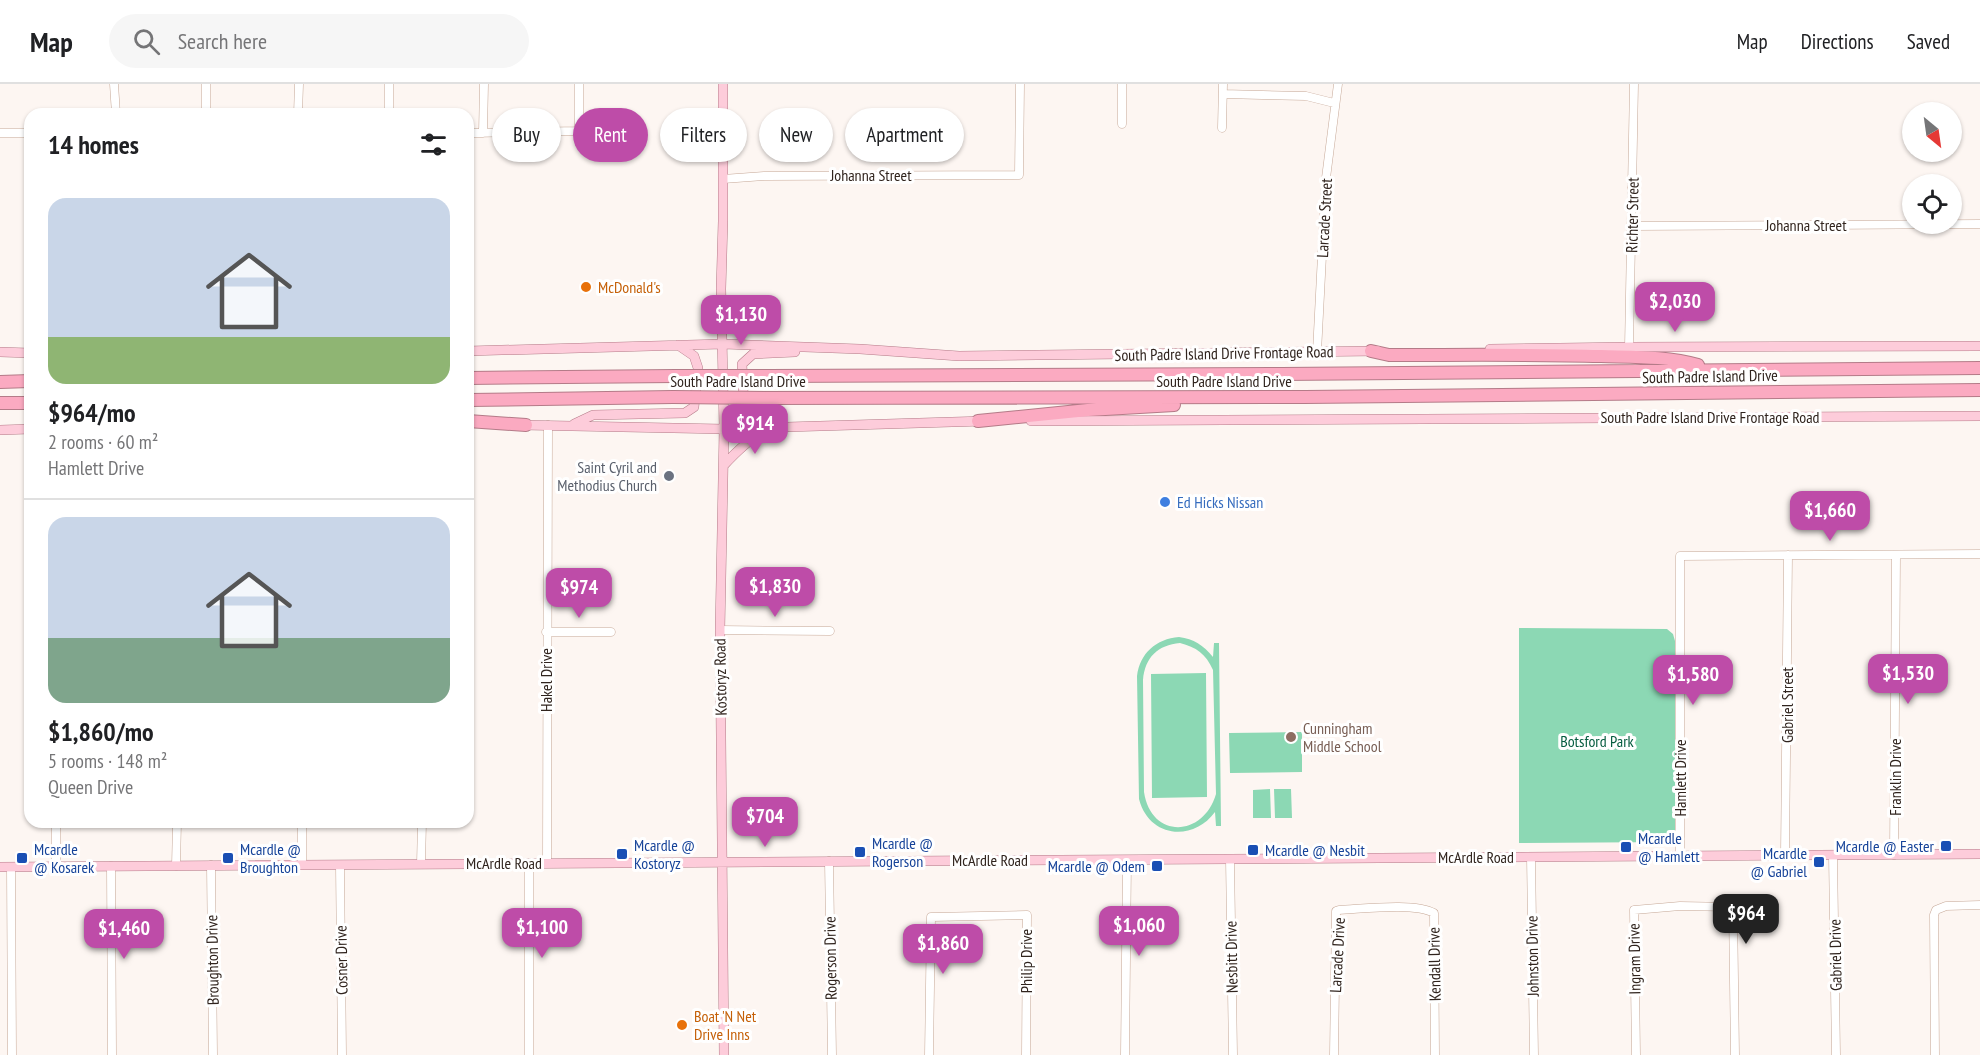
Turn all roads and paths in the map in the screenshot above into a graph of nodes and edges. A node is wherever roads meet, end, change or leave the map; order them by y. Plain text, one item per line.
1 (114, 84) edge
2 (206, 84) edge
3 (299, 84) edge
4 (389, 84) edge
5 (484, 84) edge
6 (579, 84) edge
7 (723, 84) edge
8 (1020, 84) edge
9 (1122, 84) edge
10 (1223, 84) edge
11 (1338, 84) edge
12 (1634, 84) edge
13 (1223, 94) junction
14 (1335, 103) junction
15 (116, 108) edge
16 (206, 108) edge
17 (298, 108) edge
18 (389, 108) edge
19 (1122, 124) dead end
20 (1222, 128) dead end
21 (24, 133) edge
22 (474, 133) edge
23 (483, 133) junction
24 (0, 134) edge
25 (723, 179) junction
26 (1980, 224) edge
27 (1632, 226) junction
28 (723, 344) junction
29 (678, 345) junction
30 (1629, 346) junction
31 (1980, 346) edge
32 (860, 349) junction
33 (0, 351) edge
34 (474, 351) edge
35 (1371, 351) junction
36 (1317, 352) junction
37 (24, 353) edge
38 (1980, 368) edge
39 (1710, 369) junction
40 (474, 378) edge
41 (24, 381) edge
42 (0, 382) edge
43 (1980, 391) edge
44 (1305, 397) junction
45 (474, 400) edge
46 (0, 403) edge
47 (24, 403) edge
48 (1980, 416) edge
49 (978, 421) junction
50 (474, 422) edge
51 (526, 425) joint
52 (548, 425) junction
53 (572, 426) junction
54 (775, 427) junction
55 (24, 429) edge
56 (724, 429) junction
57 (0, 430) edge
58 (724, 465) junction
59 (1980, 554) edge
60 (1788, 555) junction
61 (1896, 555) junction
62 (720, 630) junction
63 (830, 631) dead end
64 (546, 632) junction
65 (611, 632) dead end
66 (56, 828) edge
67 (177, 828) edge
68 (302, 828) edge
69 (422, 828) edge
70 (1980, 854) edge
71 (1785, 855) junction
72 (1833, 855) junction
73 (1894, 855) junction
74 (1680, 856) junction
75 (1530, 857) junction
76 (1230, 859) junction
77 (1127, 860) junction
78 (829, 861) junction
79 (722, 862) junction
80 (528, 863) junction
81 (547, 863) junction
82 (421, 864) junction
83 (211, 865) junction
84 (303, 865) junction
85 (340, 865) junction
86 (56, 866) junction
87 (111, 866) junction
88 (176, 866) junction
89 (0, 867) edge
90 (11, 867) junction
91 (1980, 905) edge
92 (1394, 907) joint
93 (12, 1055) edge
94 (112, 1055) edge
95 (213, 1055) edge
96 (342, 1055) edge
97 (529, 1055) edge
98 (724, 1055) edge
99 (832, 1055) edge
100 (929, 1055) edge
101 (1026, 1055) edge
102 (1125, 1055) edge
103 (1233, 1055) edge
104 (1334, 1055) edge
105 (1435, 1055) edge
106 (1533, 1055) edge
107 (1636, 1055) edge
108 (1735, 1055) edge
109 (1836, 1055) edge
110 (1935, 1055) edge

1 - 15 street
2 - 16 street
3 - 17 street
4 - 18 street
5 - 23 street
6 - 23 street
7 - 25 main road, Kostoryz Road
8 - 25 street, Johanna Street
9 - 19 street
10 - 13 street
11 - 14 street, Larcade Street
12 - 27 street, Richter Street
13 - 14 street
13 - 20 street
14 - 36 street, Larcade Street
21 - 24 street
22 - 23 street
25 - 28 main road, Kostoryz Road
26 - 27 street, Johanna Street
27 - 30 street, Richter Street
28 - 29 main road, South Padre Island Drive Frontage Road
28 - 32 main road, South Padre Island Drive Frontage Road
28 - 56 main road, Kostoryz Road
29 - 34 main road, South Padre Island Drive Frontage Road
29 - 53 main road
30 - 31 main road, South Padre Island Drive Frontage Road
30 - 35 main road, South Padre Island Drive Frontage Road
32 - 36 main road, South Padre Island Drive Frontage Road
32 - 54 main road
33 - 37 main road
35 - 36 main road, South Padre Island Drive Frontage Road
35 - 39 highway
38 - 39 highway, South Padre Island Drive
39 - 40 highway, South Padre Island Drive, bridge
41 - 42 highway
43 - 44 highway, South Padre Island Drive
44 - 45 highway, South Padre Island Drive, bridge
44 - 49 highway
46 - 47 highway
48 - 49 main road, South Padre Island Drive Frontage Road
49 - 54 main road, South Padre Island Drive Frontage Road
50 - 51 highway
51 - 52 main road, South Padre Island Drive Frontage Road
52 - 53 main road, South Padre Island Drive Frontage Road
52 - 64 street, Hakel Drive
53 - 56 main road, South Padre Island Drive Frontage Road
54 - 56 main road, South Padre Island Drive Frontage Road
54 - 58 main road
55 - 57 main road
56 - 58 main road, Kostoryz Road
58 - 62 main road, Kostoryz Road
59 - 61 street
60 - 61 street
60 - 71 street, Gabriel Street
60 - 74 street, Hamlett Drive
61 - 73 street, Franklin Drive
62 - 63 street
62 - 79 main road, Kostoryz Road
64 - 65 street
64 - 81 street, Hakel Drive
66 - 86 street
67 - 88 street
68 - 84 street
69 - 82 street
70 - 73 main road, McArdle Road
71 - 72 main road, McArdle Road
71 - 74 main road, McArdle Road
72 - 73 main road, McArdle Road
72 - 109 street, Gabriel Drive
74 - 75 main road, McArdle Road
75 - 76 main road, McArdle Road
75 - 106 street, Johnston Drive
76 - 77 main road, McArdle Road
76 - 103 street, Nesbitt Drive
77 - 78 main road, McArdle Road
77 - 102 street
78 - 79 main road, McArdle Road
78 - 99 street, Rogerson Drive
79 - 81 main road, McArdle Road
79 - 98 main road, Kostoryz Road
80 - 81 main road, McArdle Road
80 - 82 main road, McArdle Road
80 - 97 street
82 - 85 main road, McArdle Road
83 - 84 main road, McArdle Road
83 - 88 main road, McArdle Road
83 - 95 street, Broughton Drive
84 - 85 main road, McArdle Road
85 - 96 street, Cosner Drive
86 - 87 main road, McArdle Road
86 - 90 main road, McArdle Road
87 - 88 main road, McArdle Road
87 - 94 street
89 - 90 main road, McArdle Road
90 - 93 street
91 - 110 street
92 - 104 street, Larcade Drive
92 - 105 street, Kendall Drive
100 - 101 street, Philip Drive
107 - 108 street, Ingram Drive

